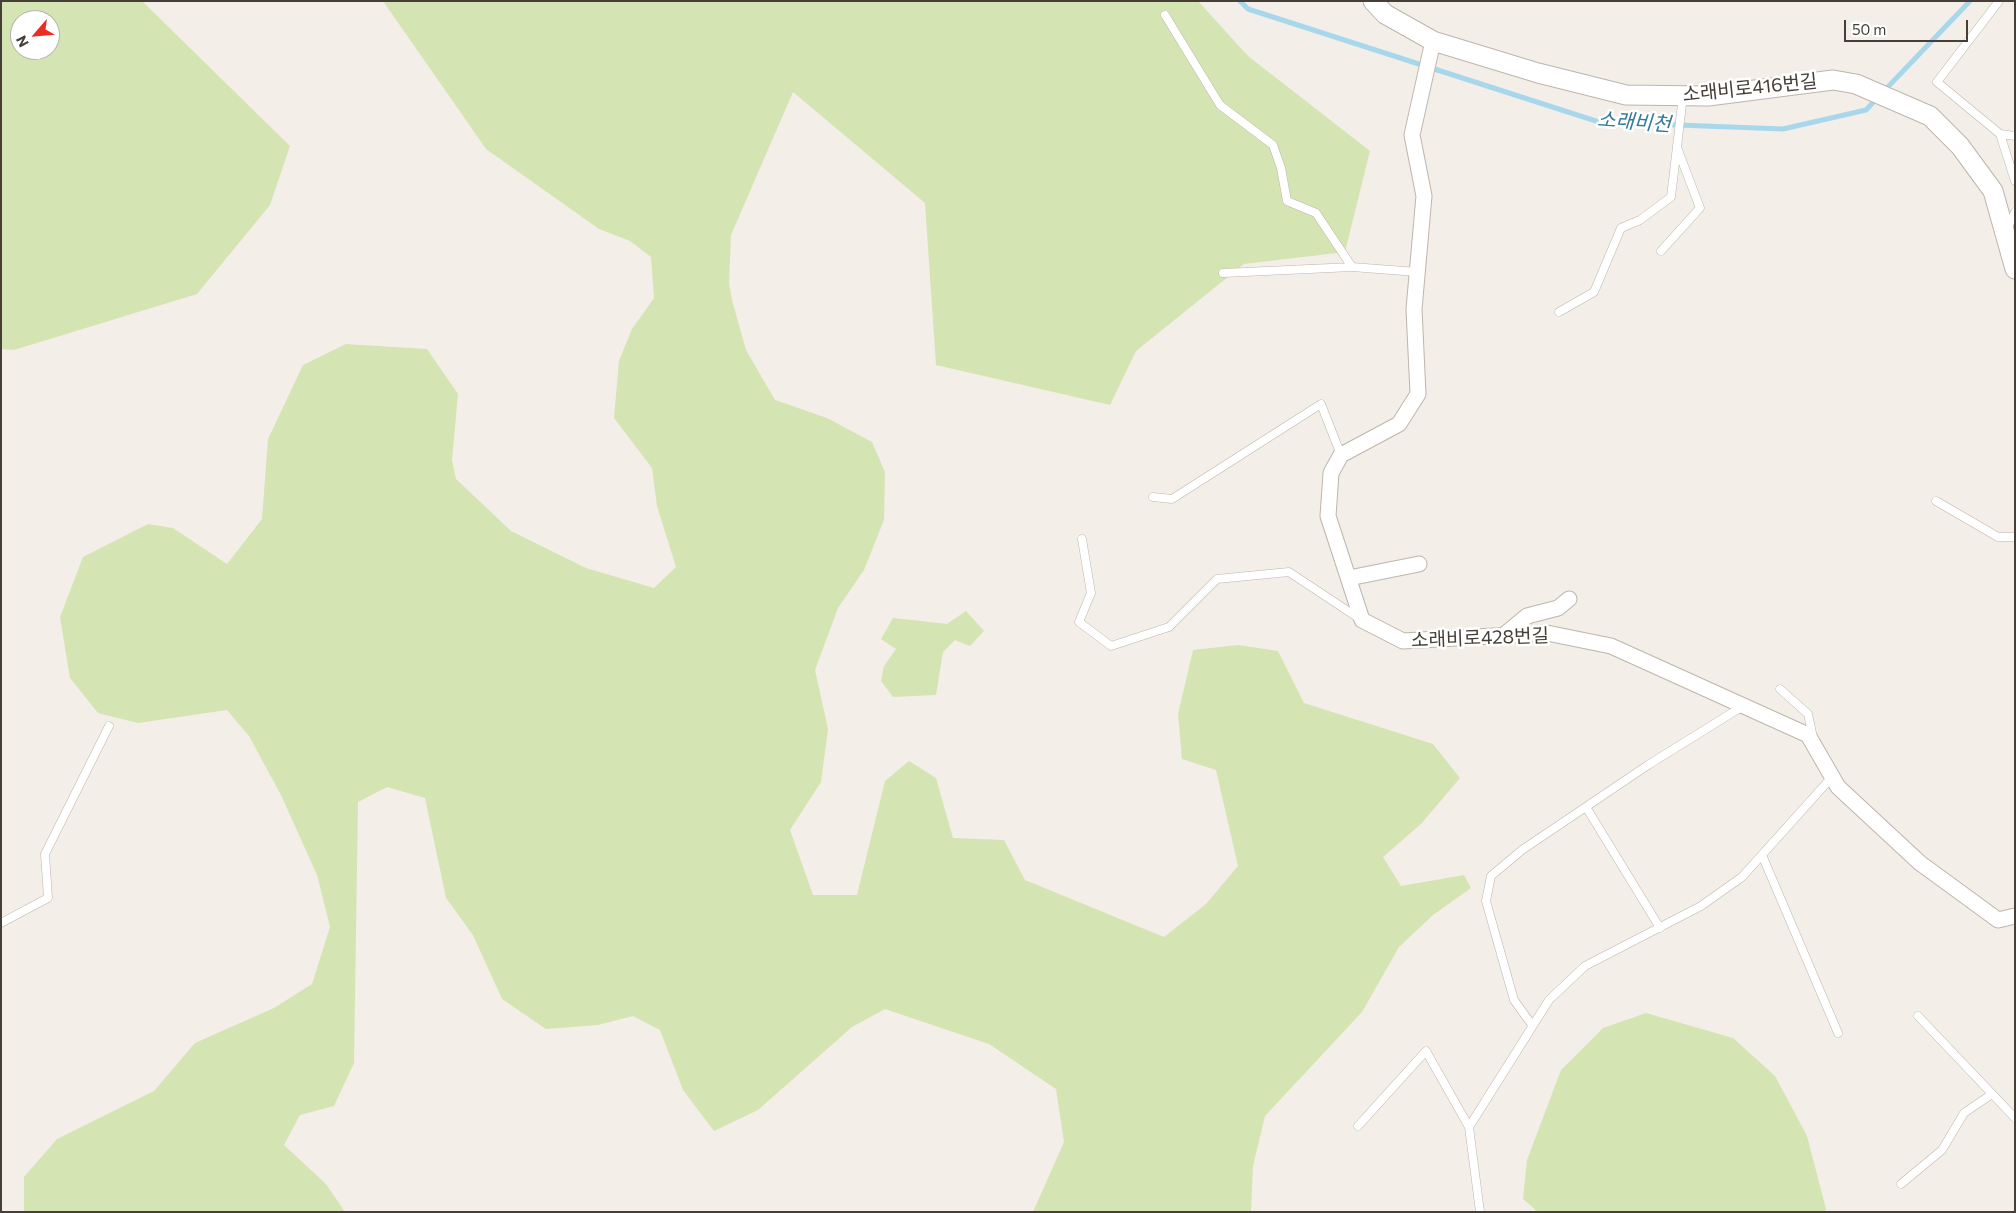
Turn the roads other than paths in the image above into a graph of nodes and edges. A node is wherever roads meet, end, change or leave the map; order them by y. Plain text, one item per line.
1 (1373, 1) edge
2 (1999, 1) edge
3 (1165, 15) dead end
4 (1432, 48) junction
5 (1682, 105) junction
6 (2000, 134) junction
7 (2015, 136) edge
8 (1677, 148) junction
9 (2015, 181) edge
10 (2015, 212) edge
11 (2005, 233) junction
12 (1661, 251) dead end
13 (1352, 267) junction
14 (2015, 269) edge
15 (1417, 272) junction
16 (1222, 273) dead end
17 (1559, 312) dead end
18 (1341, 455) junction
19 (1153, 497) dead end
20 (1936, 501) dead end
21 (2015, 537) edge
22 (1082, 538) dead end
23 (1419, 564) dead end
24 (1349, 578) junction
25 (1568, 599) dead end
26 (1362, 620) junction
27 (1503, 636) junction
28 (1780, 689) dead end
29 (1743, 706) junction
30 (109, 726) dead end
31 (1816, 749) junction
32 (1832, 777) junction
33 (1586, 807) junction
34 (1762, 855) junction
35 (2015, 916) edge
36 (1, 923) edge
37 (1660, 928) junction
38 (1918, 1016) dead end
39 (1532, 1025) junction
40 (1838, 1033) dead end
41 (1992, 1094) junction
42 (2015, 1118) edge
43 (1358, 1126) dead end
44 (1469, 1126) junction
45 (1901, 1184) dead end
46 (1480, 1212) edge

1 - 4 street, 소래비로416번길
2 - 6 lane
3 - 13 lane
4 - 5 street, 소래비로416번길
4 - 15 street
5 - 8 lane
5 - 11 street, 소래비로416번길
6 - 7 lane
6 - 9 lane
8 - 12 lane
8 - 17 lane
10 - 11 lane
11 - 14 street, 소래비로416번길
13 - 15 lane
13 - 16 lane
15 - 18 street
18 - 19 lane
18 - 24 street
20 - 21 lane
22 - 26 lane
23 - 24 street
24 - 26 street
25 - 27 street
26 - 27 street, 소래비로428번길
27 - 29 street, 소래비로428번길
28 - 31 lane
29 - 31 street, 소래비로428번길
29 - 33 lane
30 - 36 lane
31 - 32 street, 소래비로428번길
32 - 34 lane
32 - 35 street, 소래비로428번길
33 - 37 lane
33 - 39 lane
34 - 37 lane
34 - 40 lane
37 - 39 lane
38 - 41 lane
39 - 44 lane
41 - 42 lane
41 - 45 lane
43 - 44 lane
44 - 46 lane

